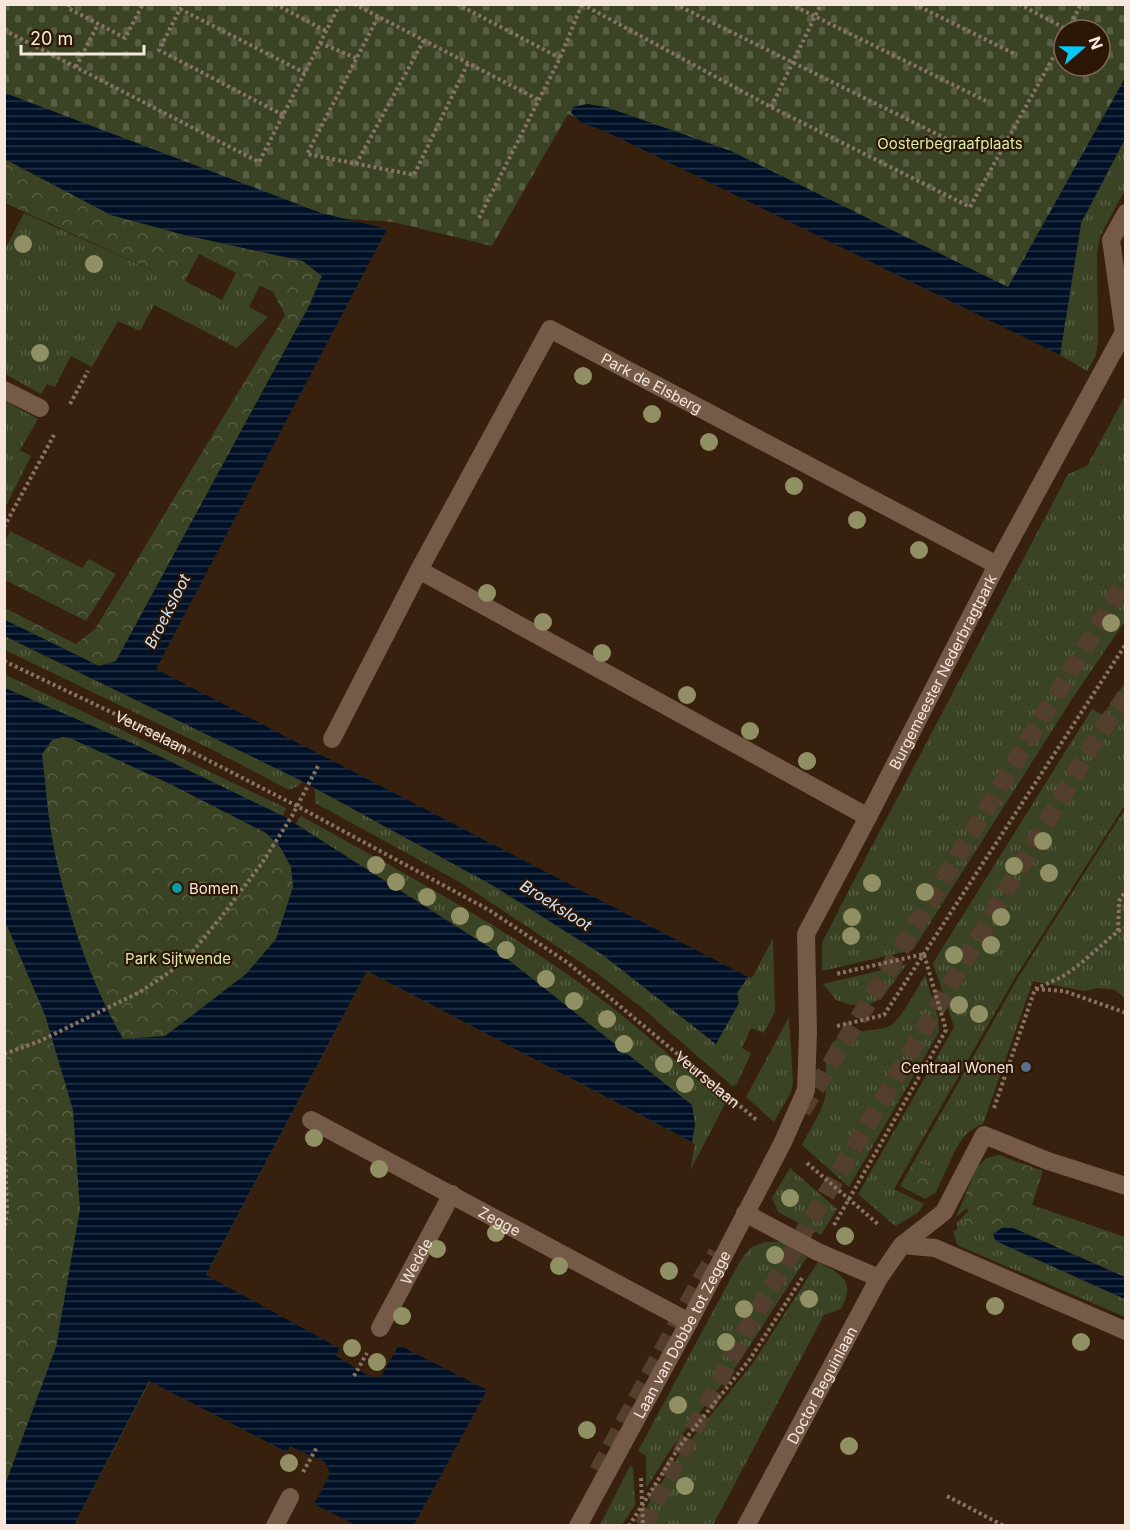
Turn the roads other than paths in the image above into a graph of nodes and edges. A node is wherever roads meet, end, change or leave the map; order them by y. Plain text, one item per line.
1 (1125, 213) edge
2 (1125, 332) edge
3 (4, 390) edge
4 (40, 408) dead end
5 (997, 565) junction
6 (419, 570) junction
7 (332, 739) dead end
8 (868, 817) junction
9 (311, 1120) dead end
10 (783, 1142) joint
11 (1125, 1186) edge
12 (452, 1194) junction
13 (746, 1213) junction
14 (902, 1245) junction
15 (879, 1278) junction
16 (689, 1322) junction
17 (380, 1328) dead end
18 (1125, 1331) edge
19 (290, 1497) dead end
20 (274, 1526) edge
21 (578, 1526) edge
22 (746, 1526) edge

1 - 2 street, Burgemeester Nederbragtpark
2 - 5 street, Burgemeester Nederbragtpark
3 - 4 street
5 - 6 street, Park de Elsberg
5 - 8 street, Burgemeester Nederbragtpark
6 - 7 street, Park de Elsberg
6 - 8 street
8 - 10 street, Burgemeester Nederbragtpark
9 - 12 street, Zegge
10 - 13 street, Laan van Dobbe tot Zegge
11 - 14 street, Doctor Beguinlaan
12 - 16 street, Zegge
12 - 17 street, Wedde
13 - 15 street
13 - 16 street, Laan van Dobbe tot Zegge
14 - 15 street, Doctor Beguinlaan
14 - 18 street
15 - 22 street, Doctor Beguinlaan
16 - 21 street, Laan van Dobbe tot Zegge
19 - 20 street

